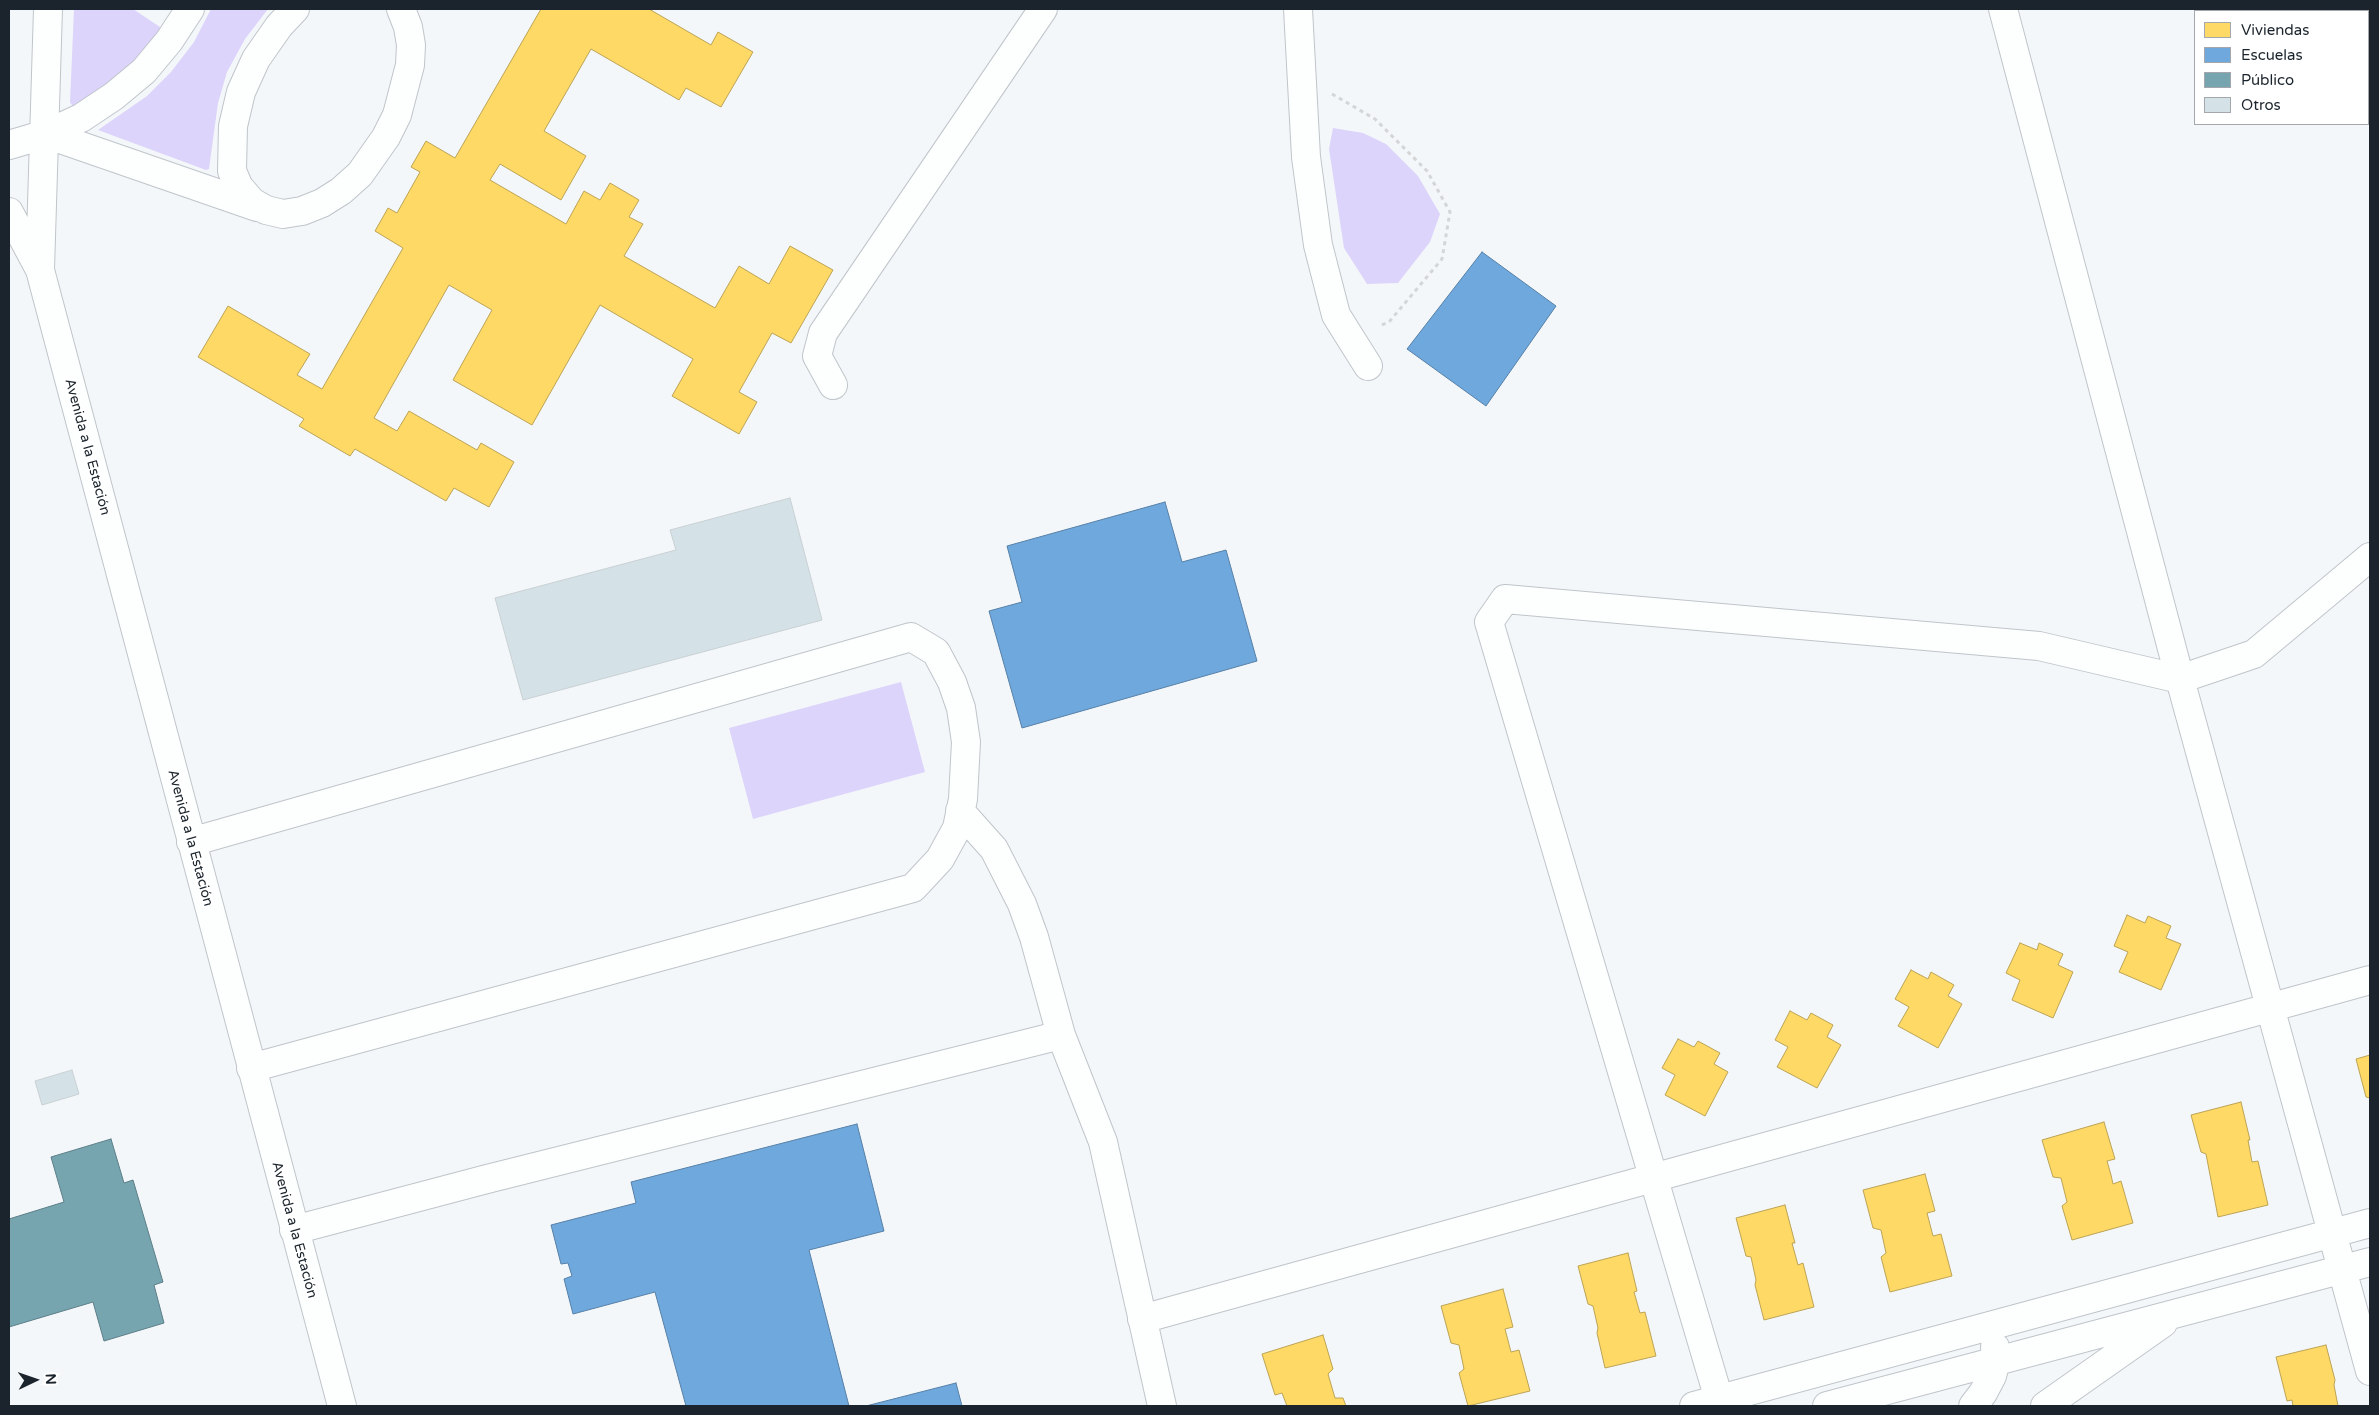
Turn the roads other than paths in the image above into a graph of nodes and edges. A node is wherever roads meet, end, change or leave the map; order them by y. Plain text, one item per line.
1 (48, 9) edge
2 (295, 9) edge
3 (401, 9) edge
4 (1043, 9) edge
5 (1298, 9) edge
6 (2003, 9) edge
7 (184, 11) edge
8 (46, 134) junction
9 (9, 144) edge
10 (266, 210) junction
11 (9, 212) edge
12 (40, 270) junction
13 (1368, 366) dead end
14 (833, 385) dead end
15 (2370, 557) edge
16 (2180, 679) junction
17 (960, 811) junction
18 (191, 842) junction
19 (2370, 980) edge
20 (2270, 1008) junction
21 (1061, 1035) junction
22 (251, 1068) junction
23 (1654, 1178) junction
24 (2370, 1222) edge
25 (294, 1230) junction
26 (2332, 1233) junction
27 (2370, 1262) edge
28 (2341, 1270) junction
29 (2177, 1313) junction
30 (1142, 1319) junction
31 (1994, 1325) junction
32 (1996, 1360) junction
33 (2370, 1371) edge
34 (1711, 1404) edge
35 (342, 1406) edge
36 (1162, 1406) edge
37 (1827, 1406) edge
38 (1973, 1406) edge
39 (2046, 1406) edge

1 - 8 street
2 - 10 street
3 - 10 street
4 - 14 street
5 - 13 street
6 - 16 street
7 - 8 street
8 - 9 street
8 - 10 street
8 - 12 street
11 - 12 street
12 - 18 street, Avenida a la Estación
15 - 16 street
16 - 20 street
16 - 23 street
17 - 18 street
17 - 21 street
17 - 22 street
18 - 22 street, Avenida a la Estación
19 - 20 street
20 - 23 street
20 - 26 street
21 - 25 street
21 - 30 street
22 - 25 street, Avenida a la Estación
23 - 30 street
23 - 34 street
24 - 26 street
25 - 35 street, Avenida a la Estación
26 - 28 street
26 - 31 street
27 - 28 street
28 - 29 street
28 - 33 street
29 - 32 street
29 - 39 street
30 - 36 street
31 - 32 street
31 - 34 street
32 - 37 street
32 - 38 street

